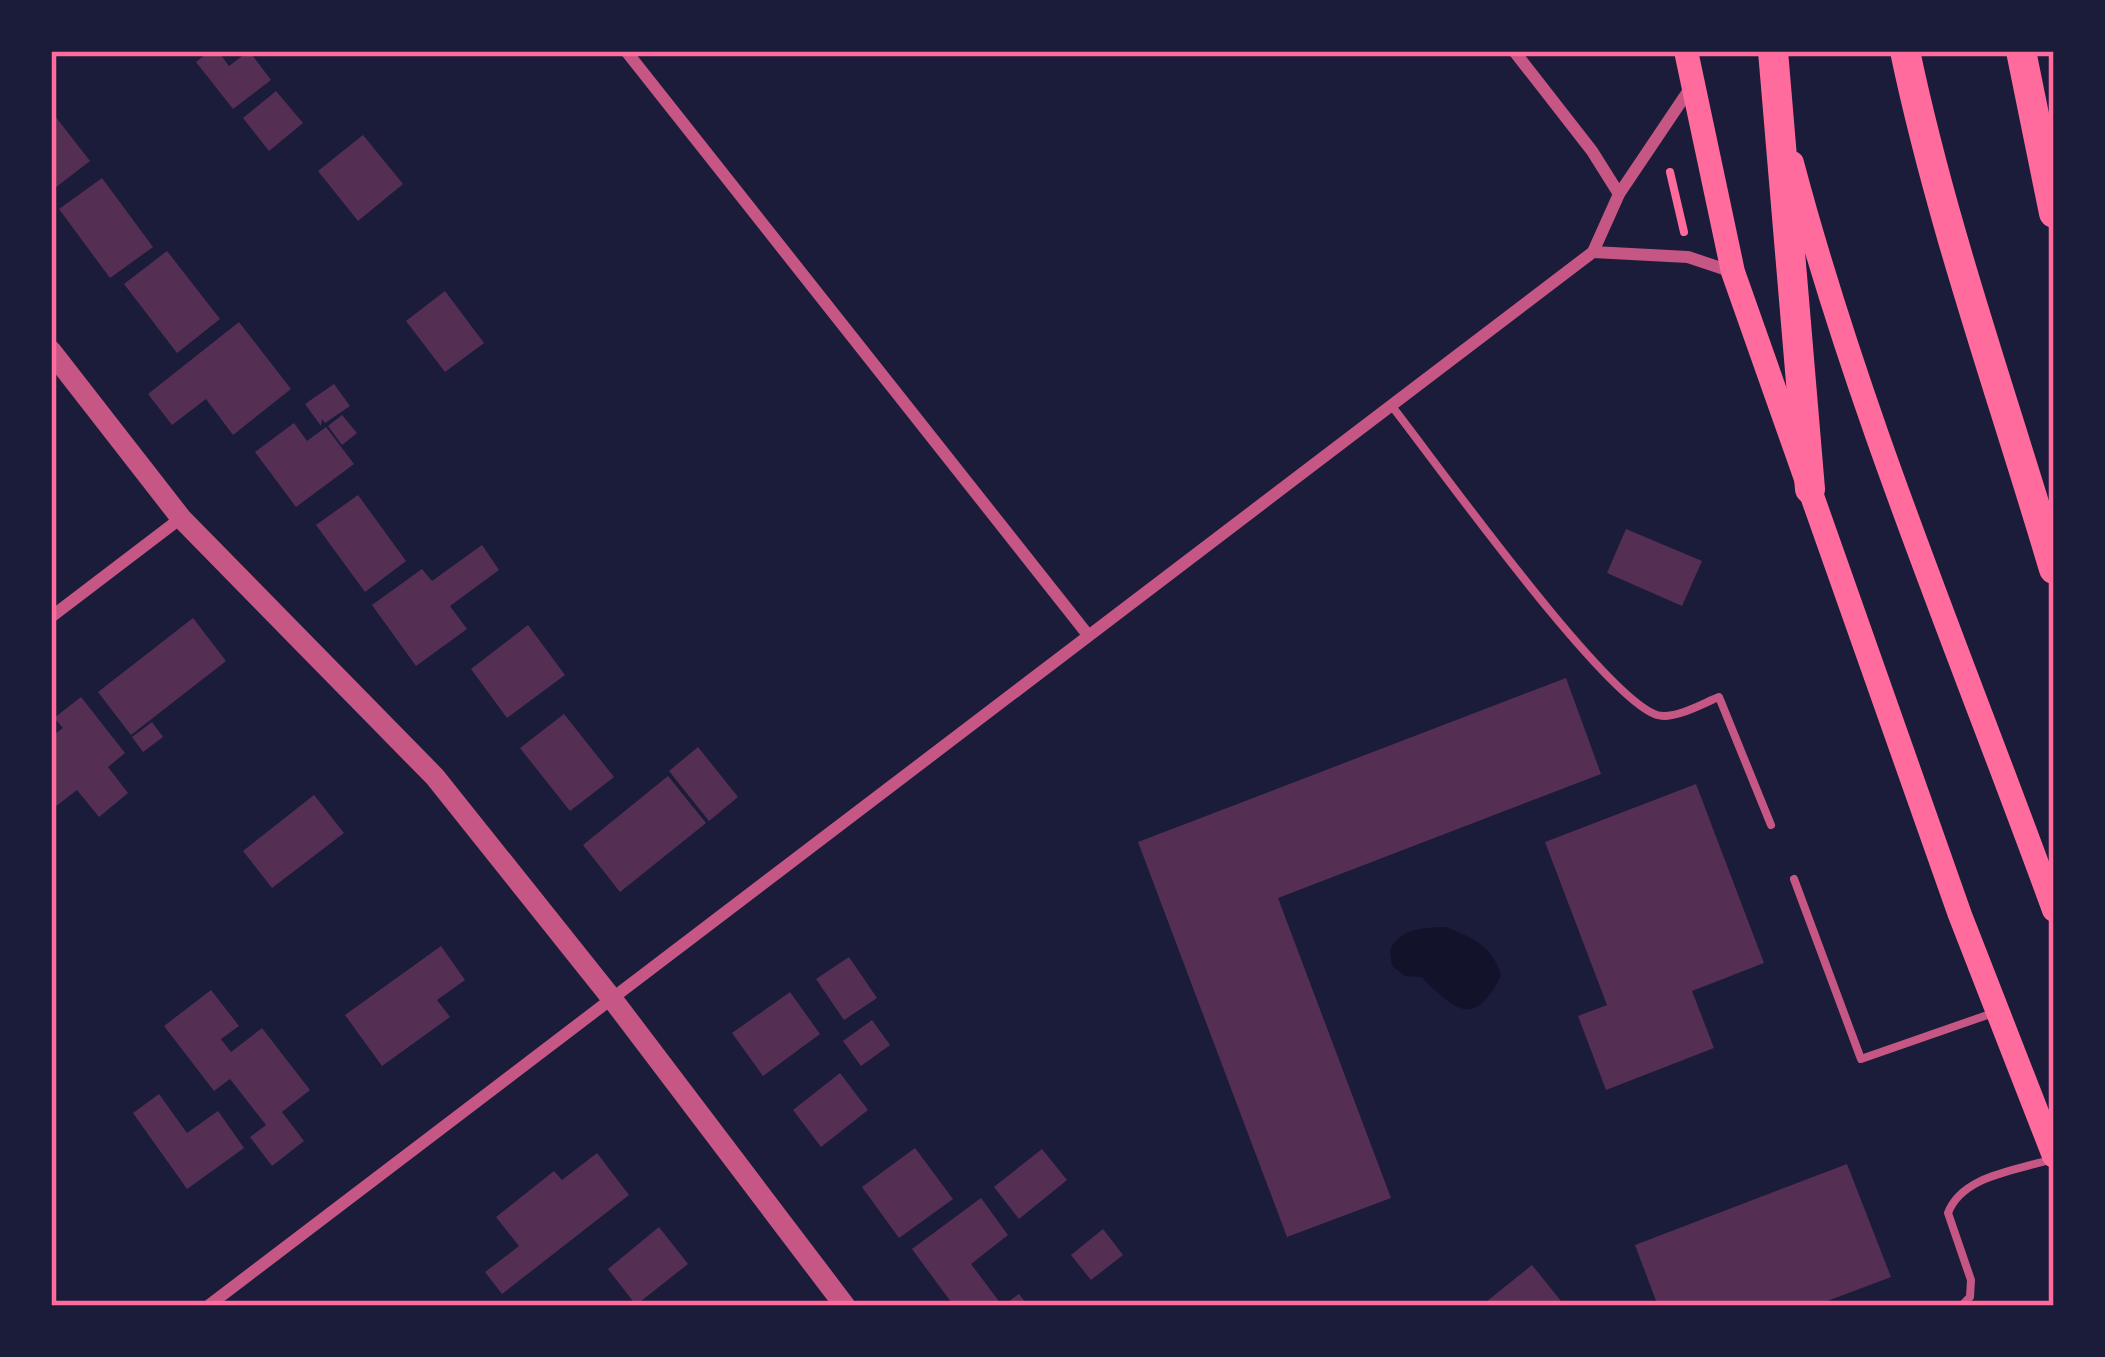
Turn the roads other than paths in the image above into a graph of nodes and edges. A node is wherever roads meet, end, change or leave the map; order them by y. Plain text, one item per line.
1 (626, 51) edge
2 (1514, 51) edge
3 (1686, 51) edge
4 (1762, 51) edge
5 (1773, 51) edge
6 (1905, 51) edge
7 (2021, 51) edge
8 (1693, 84) junction
9 (1619, 194) junction
10 (2054, 213) edge
11 (1593, 252) junction
12 (1733, 272) junction
13 (51, 351) edge
14 (1391, 404) junction
15 (1810, 489) junction
16 (181, 518) junction
17 (2054, 569) edge
18 (51, 617) edge
19 (1088, 635) junction
20 (1771, 825) dead end
21 (1794, 879) dead end
22 (2054, 910) edge
23 (614, 1000) junction
24 (1997, 1012) junction
25 (2054, 1157) edge
26 (208, 1306) edge
27 (845, 1306) edge
28 (1961, 1306) edge

1 - 19 street
2 - 9 street
3 - 8 main road
4 - 22 main road
5 - 15 highway
6 - 17 highway
7 - 10 highway
8 - 9 street
8 - 12 main road
9 - 11 street
11 - 12 street
11 - 14 street
12 - 15 main road
13 - 16 street
14 - 19 street
14 - 20 lane
15 - 24 main road
16 - 18 street
16 - 23 street
19 - 23 street
21 - 24 lane
23 - 26 street
23 - 27 street
24 - 25 main road
25 - 28 lane

